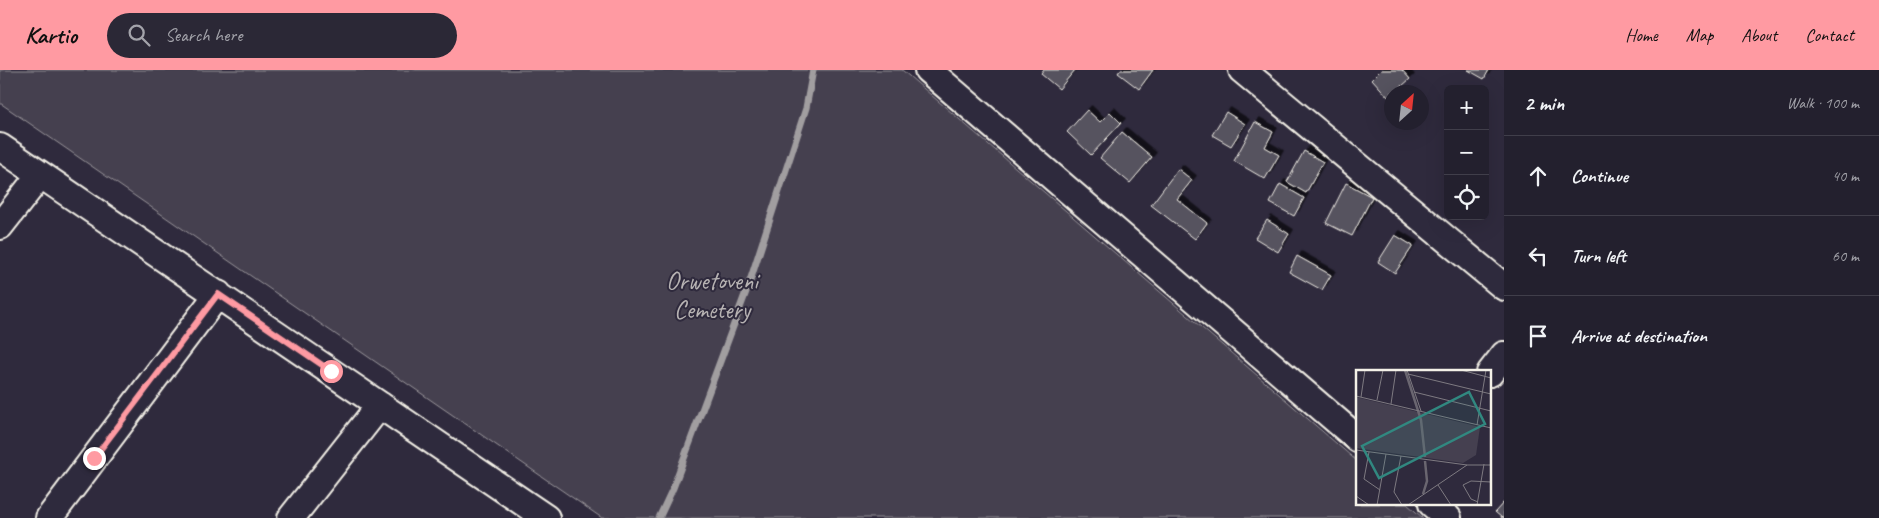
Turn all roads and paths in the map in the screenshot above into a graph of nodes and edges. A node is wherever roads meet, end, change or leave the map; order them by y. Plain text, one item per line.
1 (928, 70) edge
2 (1242, 70) edge
3 (0, 147) edge
4 (40, 175) junction
5 (0, 226) edge
6 (1504, 287) edge
7 (218, 294) junction
8 (1504, 355) edge
9 (1492, 370) edge
10 (380, 404) junction
11 (1356, 437) edge
12 (1434, 506) edge
13 (49, 518) edge
14 (291, 518) edge
15 (546, 518) edge
16 (1448, 518) edge

1 - 11 street
2 - 6 street
3 - 4 street
4 - 5 street
4 - 7 street
7 - 10 street
7 - 13 street
8 - 9 street
10 - 14 street
10 - 15 street
12 - 16 street

